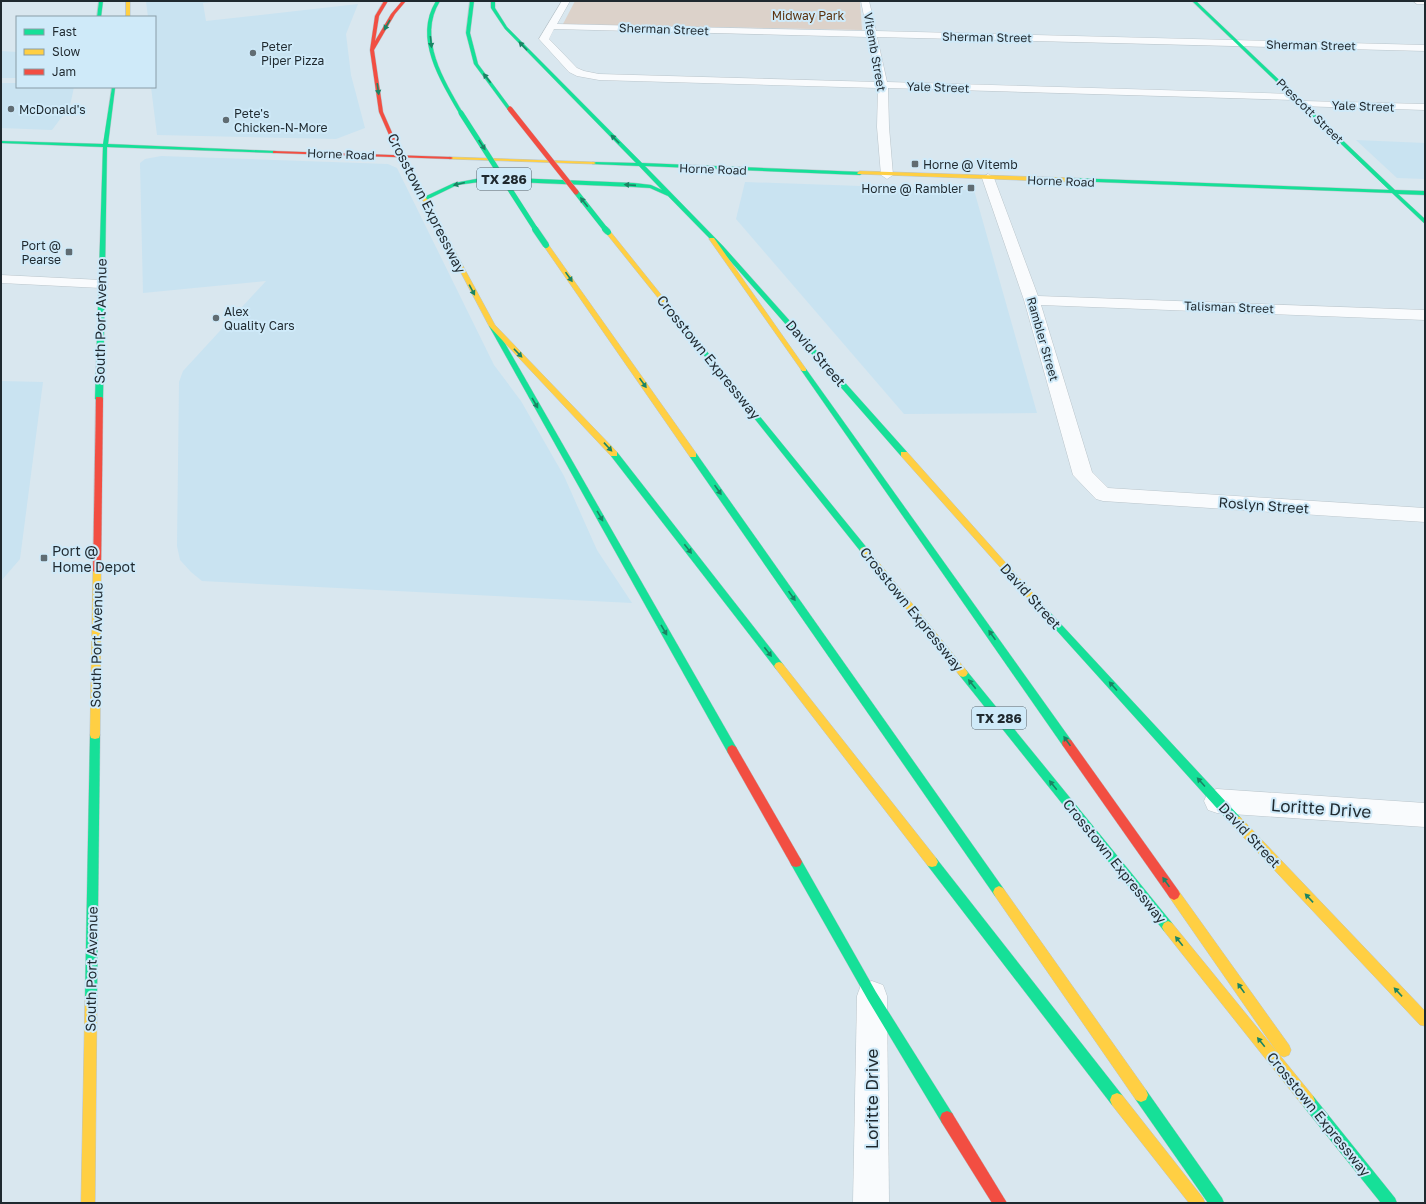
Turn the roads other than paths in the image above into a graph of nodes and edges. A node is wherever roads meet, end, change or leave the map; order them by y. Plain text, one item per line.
1 (101, 1) edge
2 (128, 1) edge
3 (386, 1) edge
4 (404, 1) edge
5 (438, 1) edge
6 (472, 1) edge
7 (494, 1) edge
8 (566, 1) edge
9 (865, 1) edge
10 (1194, 1) edge
11 (1417, 1) edge
12 (1425, 1) edge
13 (98, 16) edge
14 (128, 16) edge
15 (550, 26) junction
16 (872, 35) junction
17 (1239, 43) junction
18 (1425, 48) edge
19 (372, 50) junction
20 (883, 86) junction
21 (112, 88) edge
22 (1298, 100) junction
23 (1425, 107) edge
24 (1, 142) edge
25 (105, 146) junction
26 (401, 156) junction
27 (642, 166) junction
28 (887, 175) junction
29 (988, 178) junction
30 (1394, 192) junction
31 (1425, 193) edge
32 (668, 194) junction
33 (424, 199) junction
34 (1425, 222) edge
35 (712, 238) junction
36 (1, 279) edge
37 (101, 284) junction
38 (1032, 300) junction
39 (1425, 315) edge
40 (491, 325) junction
41 (1103, 494) joint
42 (1425, 515) edge
43 (1218, 801) junction
44 (1425, 815) edge
45 (872, 996) junction
46 (1425, 1020) edge
47 (1291, 1060) dead end
48 (1323, 1105) dead end
49 (88, 1203) edge
50 (871, 1203) edge
51 (1000, 1203) edge
52 (1198, 1203) edge
53 (1217, 1203) edge
54 (1391, 1203) edge

1 - 13 main road
2 - 14 main road
3 - 19 main road, Crosstown Expressway
4 -> 19 main road
5 -> 53 main road, TX 286, bridge
54 -> 6 main road, Crosstown Expressway / TX 286, bridge
27 -> 7 main road, David Street
8 - 15 street
9 - 16 street, Vitemb Street
10 - 17 main road, Prescott Street
11 - 12 street
15 - 16 street, Sherman Street
15 - 20 street, Yale Street
16 - 17 street, Sherman Street
16 - 20 street, Vitemb Street
17 - 18 street, Sherman Street
17 - 22 main road, Prescott Street
19 -> 26 main road, Crosstown Expressway
20 - 22 street, Yale Street
20 - 28 street, Vitemb Street
21 - 25 main road, South Port Avenue
22 - 23 street, Yale Street
22 - 30 main road, Prescott Street
24 - 25 main road, Horne Road
25 - 26 main road, Horne Road
25 - 37 main road, South Port Avenue
26 - 27 main road, Horne Road
26 - 33 main road, Crosstown Expressway
27 - 28 main road, Horne Road
27 - 32 main road, David Street
28 - 29 main road, Horne Road
29 - 30 main road, Horne Road
29 - 38 street, Rambler Street
30 - 31 main road, Horne Road
30 - 34 main road, Prescott Street
32 -> 33 main road
32 - 35 main road, David Street
33 -> 40 main road, Crosstown Expressway
43 -> 35 main road, David Street
47 -> 35 main road
36 - 37 street
37 - 49 main road, South Port Avenue
38 - 39 street, Talisman Street
38 - 41 street, Rambler Street
40 -> 45 main road, Crosstown Expressway
40 -> 52 main road
41 - 42 street, Roslyn Street
43 - 44 street, Loritte Drive
46 -> 43 main road, David Street
45 - 50 street, Loritte Drive
45 - 51 main road, Crosstown Expressway
48 - 54 main road

